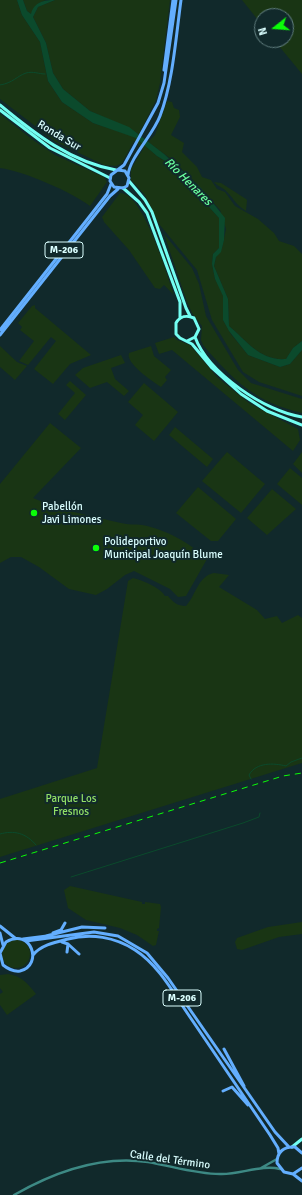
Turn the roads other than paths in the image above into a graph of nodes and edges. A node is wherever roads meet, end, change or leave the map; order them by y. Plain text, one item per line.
1 (173, 0) edge
2 (176, 0) edge
3 (181, 0) edge
4 (161, 96) junction
5 (0, 105) edge
6 (0, 110) edge
7 (117, 170) junction
8 (128, 175) junction
9 (110, 178) junction
10 (129, 181) junction
11 (111, 184) junction
12 (123, 188) junction
13 (118, 189) junction
14 (190, 316) junction
15 (180, 318) junction
16 (0, 330) edge
17 (0, 335) edge
18 (196, 337) junction
19 (187, 341) junction
20 (302, 417) edge
21 (302, 425) edge
22 (65, 923) dead end
23 (0, 926) edge
24 (104, 928) dead end
25 (0, 933) edge
26 (46, 936) junction
27 (15, 938) junction
28 (24, 940) junction
29 (60, 941) junction
30 (68, 944) junction
31 (3, 945) junction
32 (67, 952) dead end
33 (0, 953) edge
34 (79, 954) dead end
35 (33, 955) junction
36 (0, 957) edge
37 (0, 968) edge
38 (6, 968) junction
39 (224, 1049) dead end
40 (223, 1091) dead end
41 (248, 1095) junction
42 (252, 1108) junction
43 (302, 1139) edge
44 (291, 1147) junction
45 (302, 1153) edge
46 (279, 1154) junction
47 (277, 1159) junction
48 (302, 1168) edge
49 (280, 1169) junction
50 (258, 1170) junction
51 (292, 1174) junction
52 (302, 1181) edge
53 (14, 1195) edge

1 - 4 main road
2 - 4 main road
3 - 8 main road
4 - 7 main road
5 - 7 main road, Ronda Sur
6 - 9 main road, Ronda Sur
7 - 8 main road
7 - 9 main road
8 - 10 main road
9 - 11 main road
10 - 12 main road
10 - 14 main road
11 - 13 main road
11 - 16 main road, M-206
12 - 13 main road
12 - 15 main road
13 - 17 main road, M-206
14 - 15 main road
14 - 18 main road
15 - 19 main road
18 - 19 main road
18 - 20 main road
19 - 21 main road
22 - 26 main road
23 - 27 main road
24 - 26 main road
25 - 31 main road
26 - 28 main road
27 - 28 main road, M-206
27 - 31 main road
28 - 35 main road
28 - 41 main road, M-206
29 - 30 main road
29 - 35 main road, M-206
29 - 42 main road, M-206
30 - 32 main road
30 - 34 main road
31 - 33 main road
33 - 36 main road
35 - 38 main road, M-206
36 - 38 main road
37 - 38 main road
39 - 41 main road
40 - 42 main road
41 - 44 main road, M-206
42 - 46 main road, M-206
43 - 44 main road
44 - 45 main road, M-206
44 - 46 main road
46 - 47 main road
47 - 49 main road
47 - 50 street, Calle del Término
48 - 51 main road
49 - 50 street, Calle del Término
49 - 51 main road
50 - 53 street, Calle del Término
51 - 52 main road

